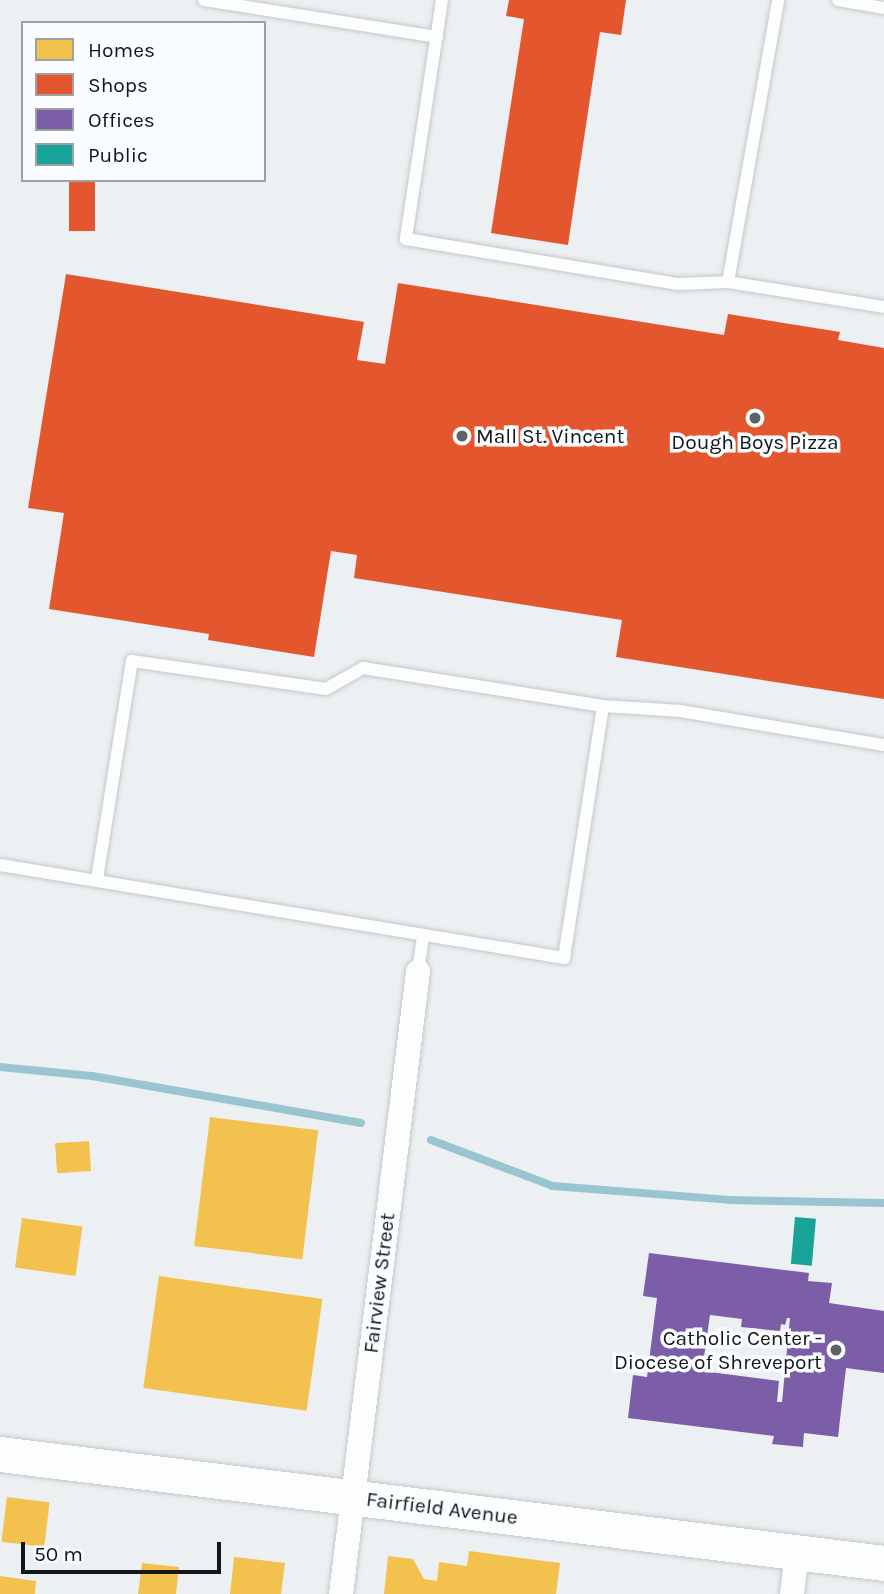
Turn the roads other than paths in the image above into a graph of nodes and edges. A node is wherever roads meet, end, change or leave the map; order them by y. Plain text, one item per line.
1 (204, 0) edge
2 (442, 0) edge
3 (778, 0) edge
4 (838, 0) edge
5 (884, 8) edge
6 (437, 37) junction
7 (728, 282) junction
8 (884, 307) edge
9 (604, 706) junction
10 (884, 745) edge
11 (0, 865) edge
12 (97, 880) junction
13 (423, 935) junction
14 (418, 972) joint
15 (0, 1454) edge
16 (352, 1497) junction
17 (797, 1553) junction
18 (884, 1563) edge
19 (341, 1594) edge
20 (792, 1594) edge

1 - 6 lane
2 - 6 lane
3 - 7 lane
4 - 5 lane
6 - 7 lane
7 - 8 lane
9 - 10 lane
9 - 12 lane
9 - 13 lane
11 - 12 lane
12 - 13 lane
13 - 14 lane
14 - 16 street, Fairview Street
15 - 16 street, Fairfield Avenue
16 - 17 street, Fairfield Avenue
16 - 19 street, Fairview Street
17 - 18 street, Fairfield Avenue
17 - 20 street

